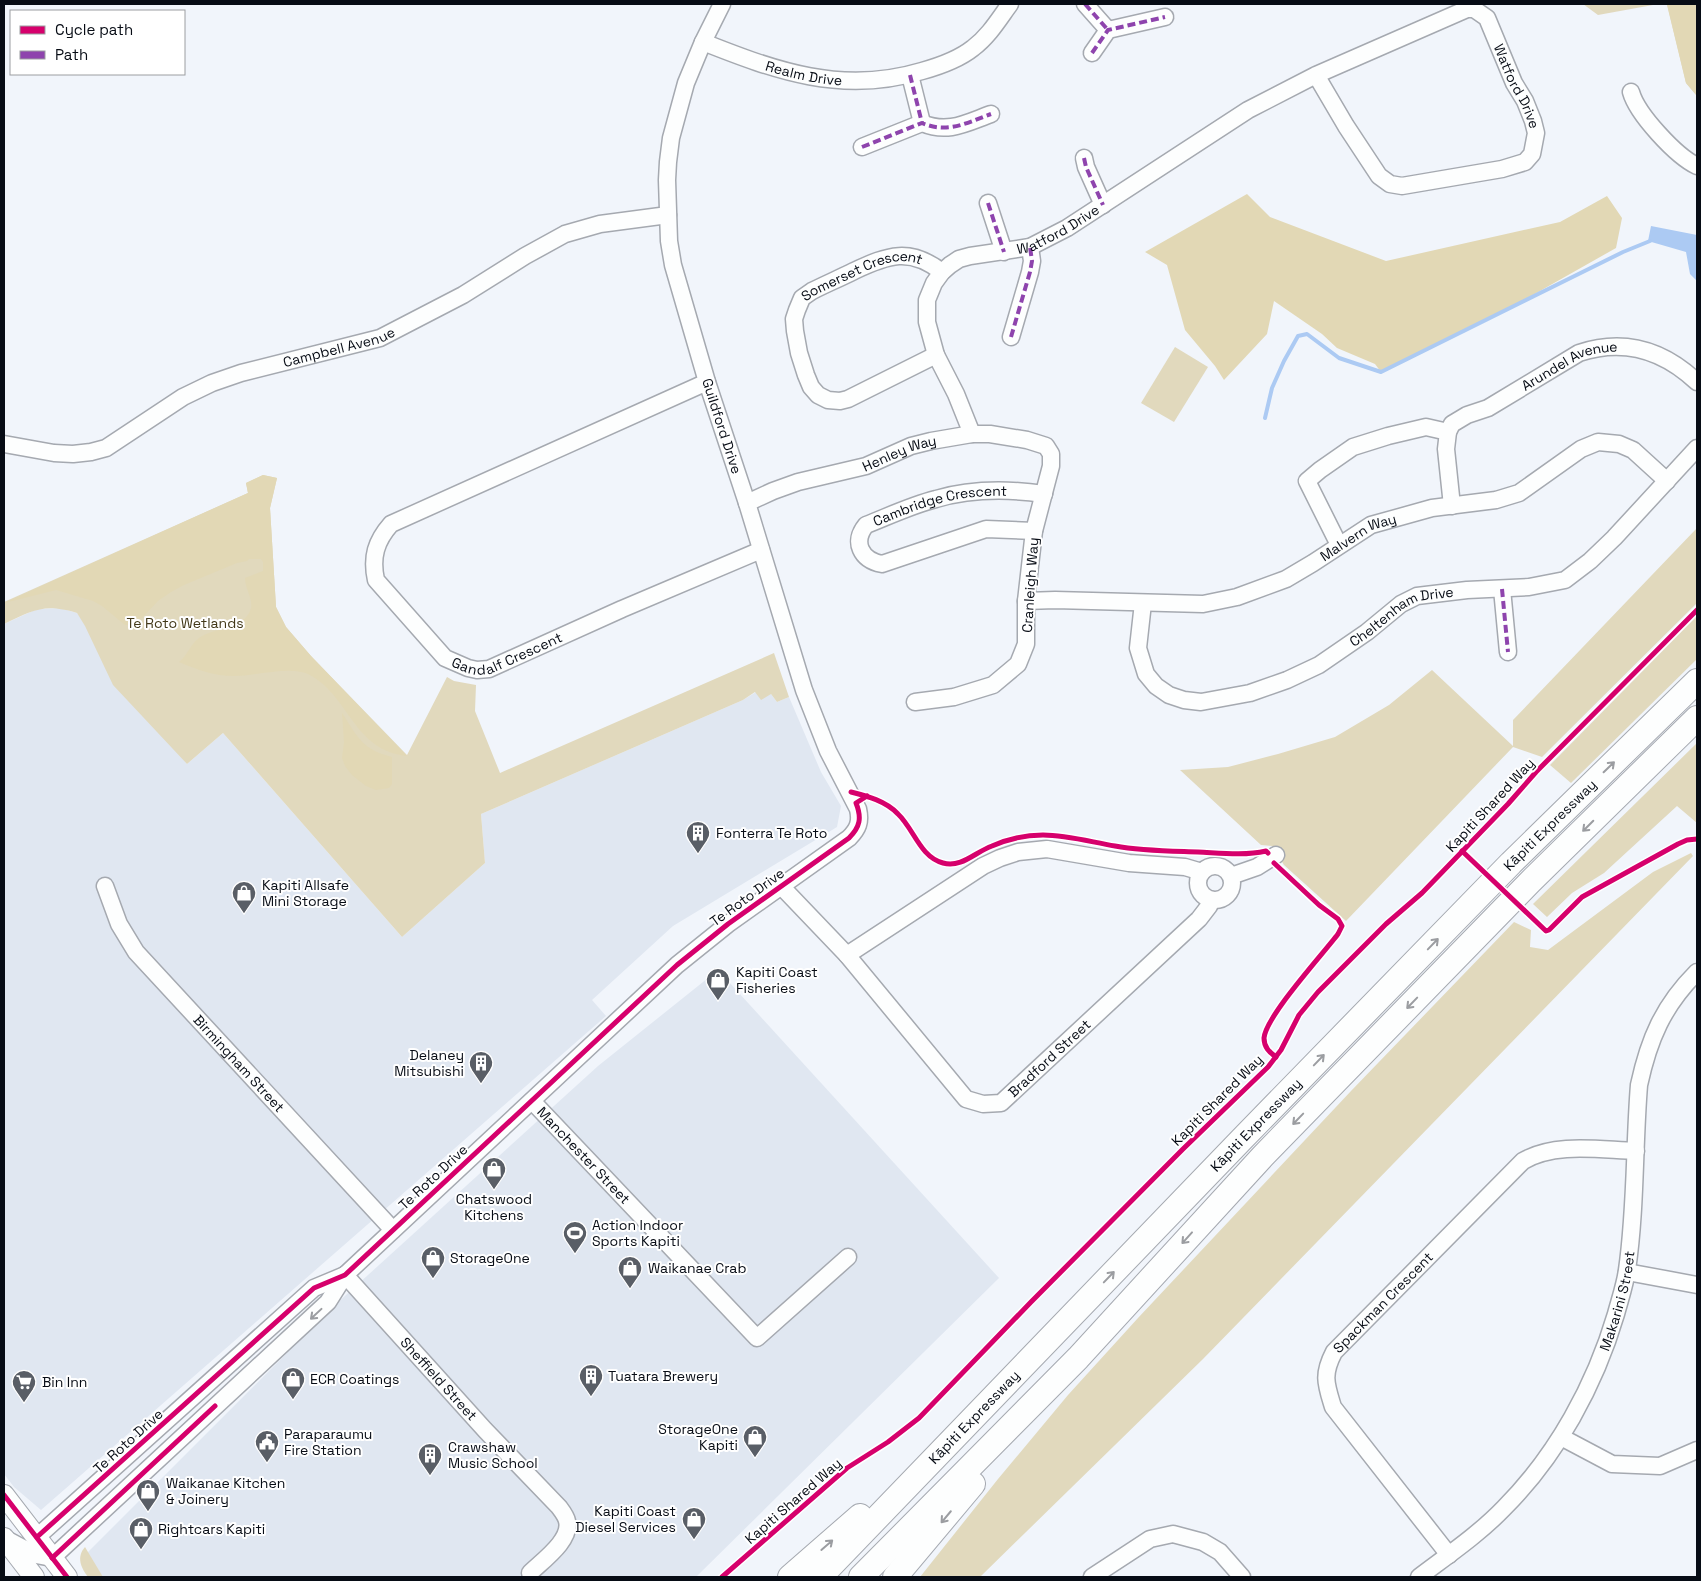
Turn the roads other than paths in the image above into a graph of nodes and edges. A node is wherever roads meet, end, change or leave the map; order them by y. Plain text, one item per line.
1 (722, 4) edge
2 (1008, 4) edge
3 (1085, 4) edge
4 (1165, 17) dead end
5 (1108, 30) junction
6 (703, 42) junction
7 (1092, 53) dead end
8 (910, 75) junction
9 (1316, 75) junction
10 (1631, 92) dead end
11 (991, 114) dead end
12 (922, 123) junction
13 (862, 147) dead end
14 (1084, 158) dead end
15 (1697, 166) edge
16 (988, 203) dead end
17 (1103, 205) junction
18 (668, 215) junction
19 (1030, 248) junction
20 (1004, 252) junction
21 (942, 272) junction
22 (1011, 337) dead end
23 (936, 355) junction
24 (707, 382) junction
25 (1697, 382) edge
26 (1448, 432) junction
27 (972, 434) junction
28 (4, 444) edge
29 (1697, 448) edge
30 (1050, 454) joint
31 (1667, 481) junction
32 (1044, 494) junction
33 (747, 502) junction
34 (1452, 506) junction
35 (1034, 531) junction
36 (1339, 545) junction
37 (761, 550) junction
38 (1502, 589) junction
39 (1026, 601) junction
40 (1143, 603) junction
41 (1508, 652) dead end
42 (1697, 680) edge
43 (915, 702) dead end
44 (1697, 718) edge
45 (849, 838) joint
46 (1276, 854) dead end
47 (1202, 872) junction
48 (1231, 876) junction
49 (105, 886) dead end
50 (781, 886) junction
51 (1212, 900) junction
52 (846, 956) junction
53 (1697, 972) edge
54 (532, 1100) junction
55 (1636, 1151) junction
56 (393, 1230) junction
57 (848, 1257) dead end
58 (1627, 1272) junction
59 (344, 1275) junction
60 (1697, 1285) edge
61 (1082, 1306) junction
62 (1078, 1358) junction
63 (200, 1391) junction
64 (215, 1406) junction
65 (1561, 1437) junction
66 (1697, 1450) edge
67 (87, 1493) junction
68 (4, 1495) edge
69 (87, 1527) junction
70 (4, 1537) edge
71 (42, 1550) junction
72 (1449, 1555) junction
73 (530, 1573) dead end
74 (34, 1577) edge
75 (40, 1577) edge
76 (67, 1577) edge
77 (790, 1577) edge
78 (820, 1577) edge
79 (861, 1577) edge
80 (896, 1577) edge
81 (1092, 1577) edge
82 (1242, 1577) edge
83 (1419, 1577) edge

1 - 6 street, Guildford Drive
2 - 8 street, Realm Drive
3 - 5 street
4 - 5 street
5 - 7 street
6 - 8 street, Realm Drive
6 - 18 street, Guildford Drive
8 - 12 street
9 - 9 street, Watford Drive
9 - 17 street, Watford Drive
10 - 15 street
11 - 12 street
12 - 13 street
14 - 17 street
16 - 20 street
17 - 19 street, Watford Drive
18 - 24 street, Guildford Drive
18 - 28 street, Campbell Avenue
19 - 20 street, Watford Drive
19 - 22 street
20 - 21 street, Watford Drive
21 - 23 street, Watford Drive
21 - 23 street, Somerset Crescent
23 - 27 street, Watford Drive
24 - 33 street, Guildford Drive
24 - 37 street, Gandalf Crescent
25 - 26 street, Arundel Avenue
26 - 34 street
26 - 36 street
27 - 30 street, Henley Way
27 - 33 street, Henley Way
29 - 31 street, Cheltenham Drive
30 - 32 street, Cranleigh Way
31 - 34 street, Malvern Way
31 - 38 street, Cheltenham Drive
32 - 35 street, Cranleigh Way
32 - 35 street, Cambridge Crescent
33 - 37 street, Guildford Drive
34 - 36 street, Malvern Way
35 - 39 street, Cranleigh Way
36 - 40 street, Malvern Way
37 - 45 street, Guildford Drive
38 - 40 street, Cheltenham Drive
38 - 41 street
39 - 40 street, Malvern Way
39 - 43 street, Cranleigh Way
61 -> 42 highway, Kāpiti Expressway
44 -> 62 highway, Kāpiti Expressway
45 - 50 street, Te Roto Drive
46 - 48 street
47 - 48 street
47 - 51 street
47 - 52 street
48 - 51 street, Bradford Street
49 - 56 street, Birmingham Street
50 - 52 street, Bradford Street
50 - 54 street, Te Roto Drive
51 - 52 street, Bradford Street
53 - 55 street, Makarini Street
54 - 56 street, Te Roto Drive
54 - 57 street, Manchester Street
55 - 58 street, Makarini Street
55 - 72 street, Spackman Crescent
56 - 59 street, Te Roto Drive
58 - 60 street
58 - 65 street, Makarini Street
59 - 63 street, Te Roto Drive
59 -> 64 street, Te Roto Drive
59 - 73 street, Sheffield Street
77 -> 61 highway
61 - 78 highway, Kāpiti Expressway
62 - 79 highway, Kāpiti Expressway
62 -> 80 highway
63 - 64 street
63 - 67 street, Te Roto Drive
64 - 69 street, Te Roto Drive
65 - 66 street
65 - 72 street, Makarini Street
67 - 69 street
67 - 71 street, Te Roto Drive
68 - 71 main road
69 - 71 street, Te Roto Drive
70 - 71 street
70 - 74 main road
71 - 75 street
71 - 76 main road
72 - 83 street, Makarini Street
81 - 82 street

